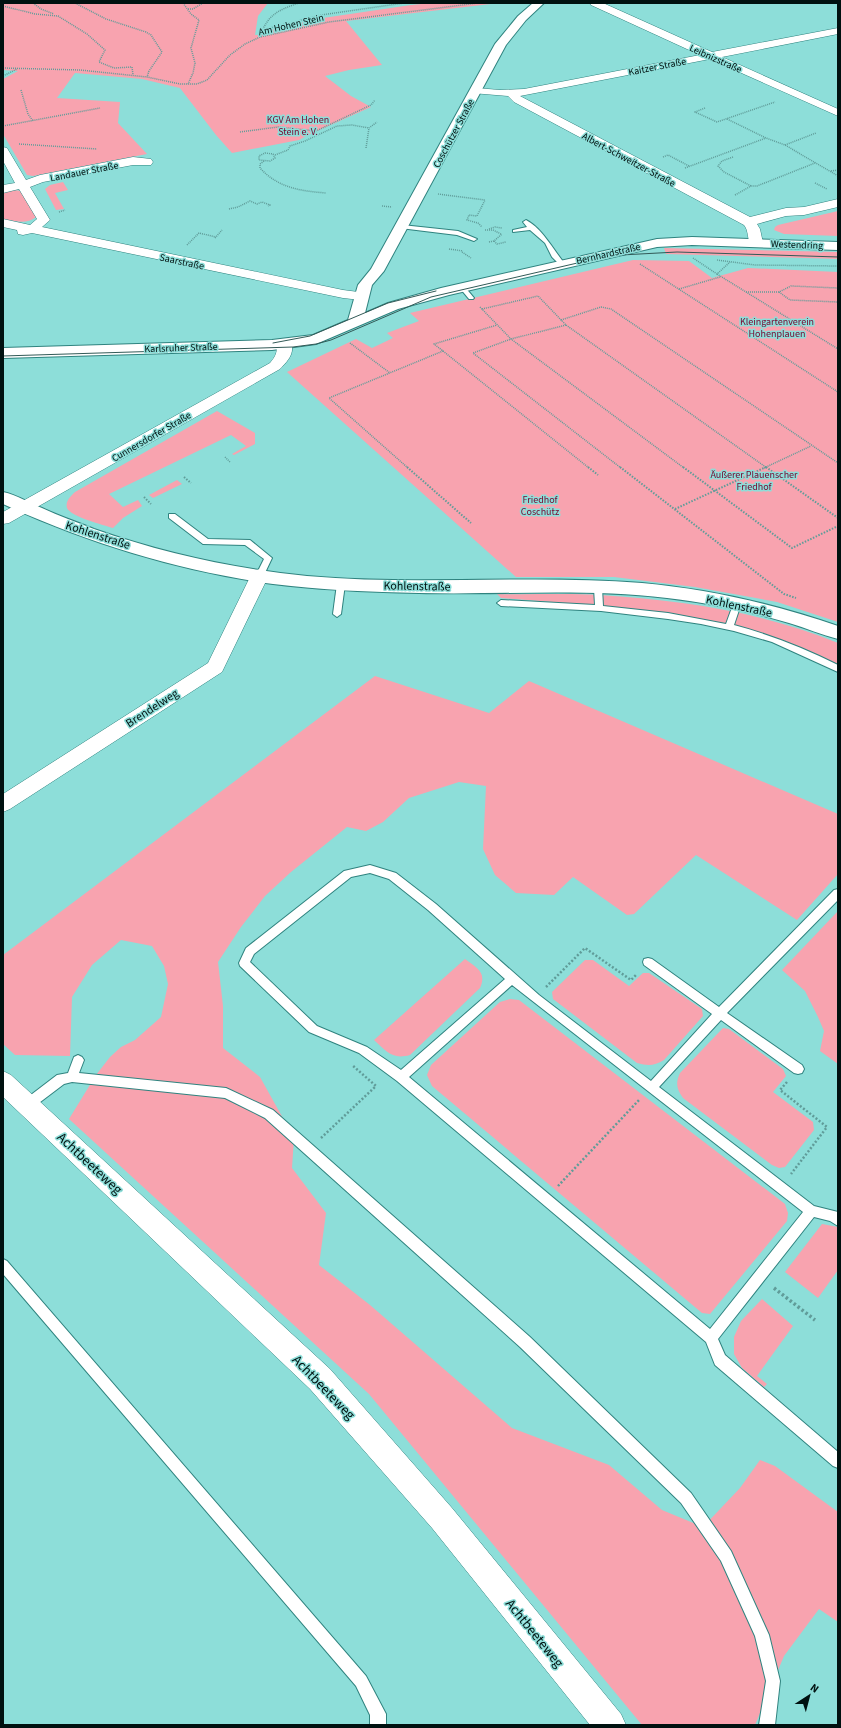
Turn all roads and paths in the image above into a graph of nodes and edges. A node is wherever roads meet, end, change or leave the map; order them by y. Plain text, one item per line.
1 (33, 3) edge
2 (75, 3) edge
3 (183, 3) edge
4 (203, 3) edge
5 (298, 3) edge
6 (404, 3) edge
7 (478, 3) edge
8 (539, 3) edge
9 (595, 3) edge
10 (3, 6) edge
11 (188, 9) junction
12 (58, 16) junction
13 (262, 30) junction
14 (838, 31) edge
15 (260, 37) junction
16 (711, 56) junction
17 (3, 68) edge
18 (18, 68) junction
19 (133, 75) junction
20 (3, 76) edge
21 (147, 77) junction
22 (188, 84) junction
23 (20, 90) dead end
24 (476, 91) junction
25 (511, 92) junction
26 (375, 100) dead end
27 (780, 100) dead end
28 (100, 108) dead end
29 (705, 108) dead end
30 (838, 113) edge
31 (727, 119) junction
32 (33, 121) junction
33 (377, 122) dead end
34 (3, 126) edge
35 (369, 128) junction
36 (240, 132) dead end
37 (816, 133) dead end
38 (766, 138) junction
39 (16, 145) dead end
40 (785, 145) junction
41 (366, 148) dead end
42 (97, 149) dead end
43 (3, 151) edge
44 (725, 153) junction
45 (275, 155) junction
46 (264, 161) junction
47 (147, 162) dead end
48 (815, 163) junction
49 (684, 168) dead end
50 (838, 170) edge
51 (831, 171) junction
52 (838, 176) edge
53 (23, 185) junction
54 (751, 186) junction
55 (3, 189) edge
56 (326, 193) dead end
57 (730, 197) dead end
58 (838, 203) edge
59 (268, 206) dead end
60 (229, 209) dead end
61 (526, 222) dead end
62 (749, 222) junction
63 (3, 223) edge
64 (402, 226) junction
65 (503, 228) dead end
66 (531, 228) junction
67 (32, 229) junction
68 (489, 229) junction
69 (222, 230) dead end
70 (485, 230) dead end
71 (515, 231) dead end
72 (502, 234) dead end
73 (3, 235) edge
74 (474, 239) dead end
75 (190, 242) dead end
76 (756, 243) junction
77 (838, 246) edge
78 (462, 251) dead end
79 (698, 257) dead end
80 (471, 258) dead end
81 (712, 259) dead end
82 (730, 262) junction
83 (562, 264) junction
84 (639, 264) dead end
85 (838, 266) edge
86 (377, 271) junction
87 (717, 274) junction
88 (721, 277) junction
89 (462, 287) junction
90 (838, 288) edge
91 (679, 289) junction
92 (745, 292) junction
93 (779, 292) junction
94 (361, 296) junction
95 (471, 298) joint
96 (838, 302) edge
97 (393, 306) junction
98 (482, 309) junction
99 (561, 320) junction
100 (355, 322) junction
101 (497, 325) junction
102 (566, 325) junction
103 (510, 339) junction
104 (346, 340) dead end
105 (284, 343) junction
106 (838, 349) edge
107 (443, 351) junction
108 (3, 353) edge
109 (390, 372) junction
110 (838, 392) edge
111 (812, 446) junction
112 (225, 457) dead end
113 (230, 462) dead end
114 (838, 464) edge
115 (766, 467) junction
116 (598, 475) dead end
117 (184, 477) dead end
118 (191, 483) dead end
119 (715, 490) junction
120 (3, 497) edge
121 (144, 497) dead end
122 (151, 504) dead end
123 (27, 507) junction
124 (675, 509) junction
125 (172, 516) dead end
126 (838, 518) edge
127 (3, 519) edge
128 (471, 523) dead end
129 (838, 526) edge
130 (260, 575) junction
131 (341, 584) junction
132 (598, 588) junction
133 (798, 599) dead end
134 (501, 602) dead end
135 (737, 604) junction
136 (599, 608) junction
137 (337, 614) dead end
138 (729, 628) junction
139 (838, 633) edge
140 (838, 669) edge
141 (3, 804) edge
142 (838, 893) edge
143 (648, 962) joint
144 (512, 979) junction
145 (535, 998) junction
146 (720, 1013) junction
147 (78, 1060) dead end
148 (350, 1064) dead end
149 (798, 1069) joint
150 (72, 1077) junction
151 (402, 1077) junction
152 (3, 1082) edge
153 (651, 1088) junction
154 (27, 1104) junction
155 (310, 1149) junction
156 (782, 1188) junction
157 (546, 1199) junction
158 (811, 1211) junction
159 (838, 1220) edge
160 (3, 1265) edge
161 (759, 1276) junction
162 (815, 1320) dead end
163 (710, 1338) junction
164 (838, 1461) edge
165 (378, 1725) edge
166 (610, 1725) edge
167 (767, 1725) edge

1 - 12 path
2 - 21 path
3 - 11 path
4 - 11 path
5 - 13 path
6 - 13 path
7 - 15 path, Am Hohen Stein
8 - 24 street, Coschützer Straße
9 - 16 street, Leibnizstraße
10 - 12 path
11 - 22 path
12 - 19 path
13 - 15 path
14 - 16 street, Kaitzer Straße
15 - 22 path, Am Hohen Stein
16 - 25 street, Kaitzer Straße
16 - 30 street, Leibnizstraße
17 - 18 path, Am Hohen Stein
18 - 19 path, Am Hohen Stein
18 - 20 path
19 - 21 path, Am Hohen Stein
21 - 22 path, Am Hohen Stein
23 - 32 path
24 - 25 street, Kaitzer Straße
24 - 64 street, Coschützer Straße
25 - 62 street, Albert-Schweitzer-Straße
26 - 36 path
27 - 31 path
28 - 32 path
29 - 31 path
31 - 38 path
32 - 34 path
33 - 35 path
35 - 41 path
35 - 45 path
37 - 40 path
38 - 40 path
38 - 44 path
39 - 42 path
40 - 48 path
43 - 53 street
44 - 49 path
44 - 54 path
45 - 46 path
45 - 46 path
46 - 56 path
47 - 53 street, Landauer Straße
48 - 51 path
48 - 54 path
50 - 51 path
51 - 52 path
53 - 55 street, Landauer Straße
53 - 67 street
54 - 57 path
58 - 62 street
59 - 60 path
61 - 66 lane
62 - 76 street
63 - 67 street, Saarstraße
64 - 74 lane
64 - 86 street, Coschützer Straße
65 - 68 path
66 - 71 lane
66 - 83 lane
67 - 73 street
67 - 94 street, Saarstraße
68 - 70 path
68 - 72 path
69 - 75 path
76 - 77 street, Westendring
76 - 83 street, Bernhardstraße
78 - 80 path
79 - 87 path
81 - 82 path
82 - 85 path
82 - 87 path
83 - 89 street, Bernhardstraße
84 - 91 path
86 - 94 street, Coschützer Straße
86 - 97 street
87 - 88 path
88 - 91 path
88 - 92 path
89 - 95 lane
89 - 97 street, Bernhardstraße
90 - 93 path
91 - 110 path
92 - 93 path
92 - 106 path
93 - 96 path
94 - 100 street, Coschützer Straße
95 - 98 path
97 - 100 street, Bernhardstraße
98 - 99 path
98 - 101 path
99 - 102 path
99 - 111 path
100 - 105 street, Karlsruher Straße
101 - 103 path
101 - 107 path
102 - 103 path
102 - 115 path
103 - 119 path
103 - 124 path
104 - 109 path
105 - 108 street, Karlsruher Straße
105 - 123 street, Cunnersdorfer Straße
107 - 109 path
107 - 116 path
109 - 128 path
111 - 114 path
111 - 115 path
112 - 113 path
115 - 119 path
115 - 126 path
117 - 118 path
119 - 124 path
119 - 129 path
120 - 123 street, Kohlenstraße
121 - 122 path
123 - 127 street, Cunnersdorfer Straße
123 - 130 street, Kohlenstraße
124 - 133 path
125 - 130 lane
130 - 131 street, Kohlenstraße
130 - 141 street, Brendelweg
131 - 132 street, Kohlenstraße
131 - 137 lane
132 - 135 street, Kohlenstraße
132 - 136 lane
134 - 136 lane
135 - 138 lane
135 - 139 street, Kohlenstraße
136 - 138 lane
138 - 140 lane
142 - 146 lane
143 - 145 path
143 - 146 lane
144 - 145 lane
144 - 151 lane
144 - 151 lane
145 - 153 lane
146 - 149 lane
146 - 153 lane
147 - 150 lane
148 - 155 path
149 - 156 path
150 - 154 lane
150 - 155 lane
151 - 157 lane
152 - 154 street, Achtbeeteweg
153 - 156 lane
153 - 157 path
154 - 166 street, Achtbeeteweg
155 - 167 lane
156 - 158 lane
157 - 163 lane
158 - 159 lane
158 - 161 lane
160 - 165 lane
161 - 162 path
161 - 163 lane
163 - 164 lane

